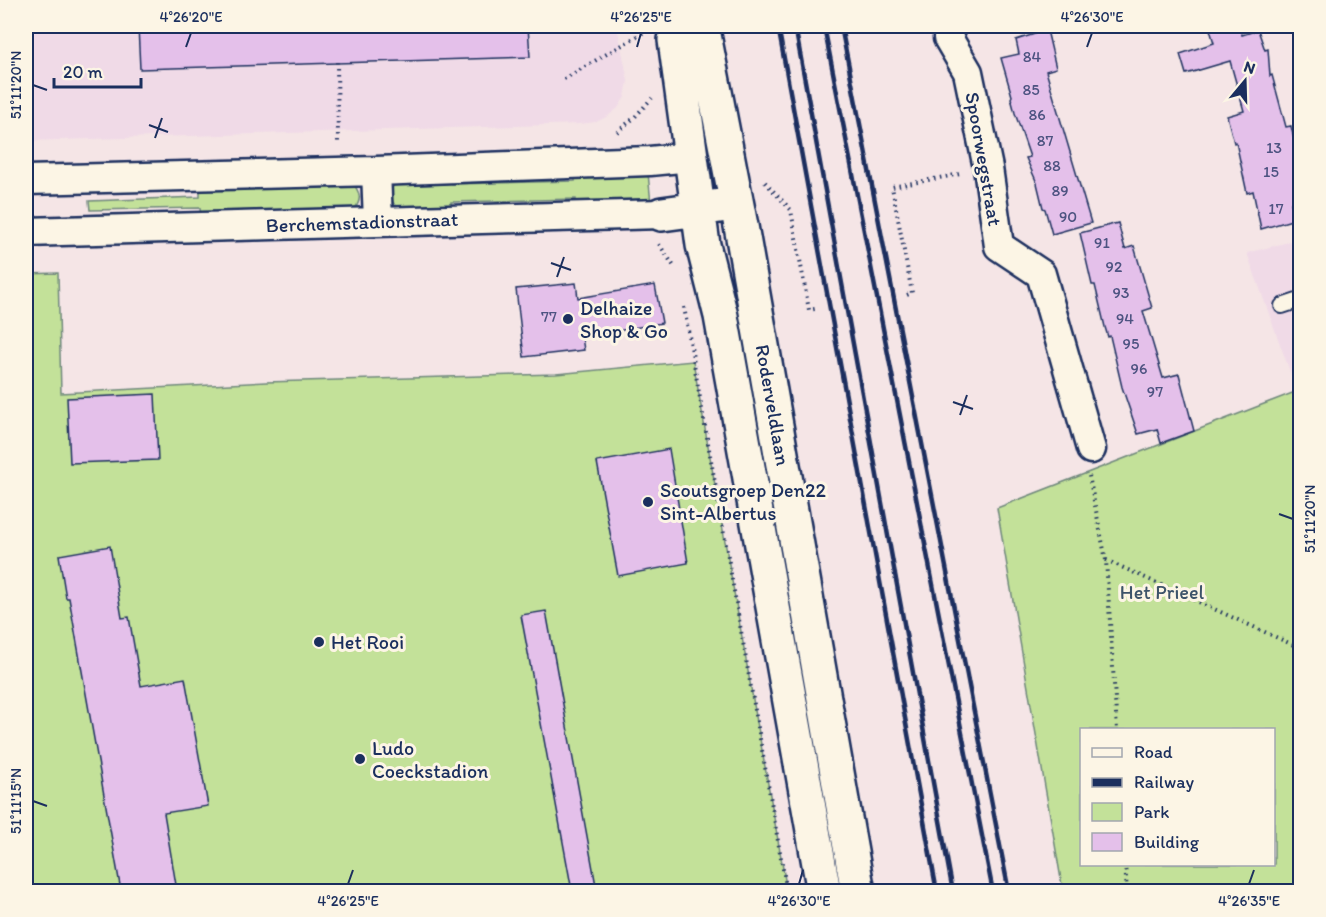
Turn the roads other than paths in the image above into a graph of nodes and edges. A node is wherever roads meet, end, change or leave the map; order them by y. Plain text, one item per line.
1 (679, 26) edge
2 (699, 26) edge
3 (950, 26) edge
4 (727, 155) junction
5 (691, 157) junction
6 (376, 171) junction
7 (26, 180) edge
8 (737, 204) junction
9 (698, 209) junction
10 (378, 221) junction
11 (658, 226) joint
12 (26, 232) edge
13 (1300, 300) edge
14 (1282, 306) dead end
15 (1090, 449) road end
16 (824, 891) edge
17 (858, 891) edge

1 - 5 street, Roderveldlaan
2 - 4 street, Roderveldlaan
3 - 15 street, Spoorwegstraat
4 - 5 street
4 - 8 street, Roderveldlaan
5 - 6 street
5 - 9 street, Roderveldlaan
6 - 7 street
6 - 10 street
8 - 9 street, Berchemstadionstraat
8 - 17 street, Roderveldlaan
9 - 11 street, Berchemstadionstraat
9 - 16 street, Roderveldlaan
10 - 11 street, Berchemstadionstraat
10 - 12 street, Berchemstadionstraat
13 - 14 lane

